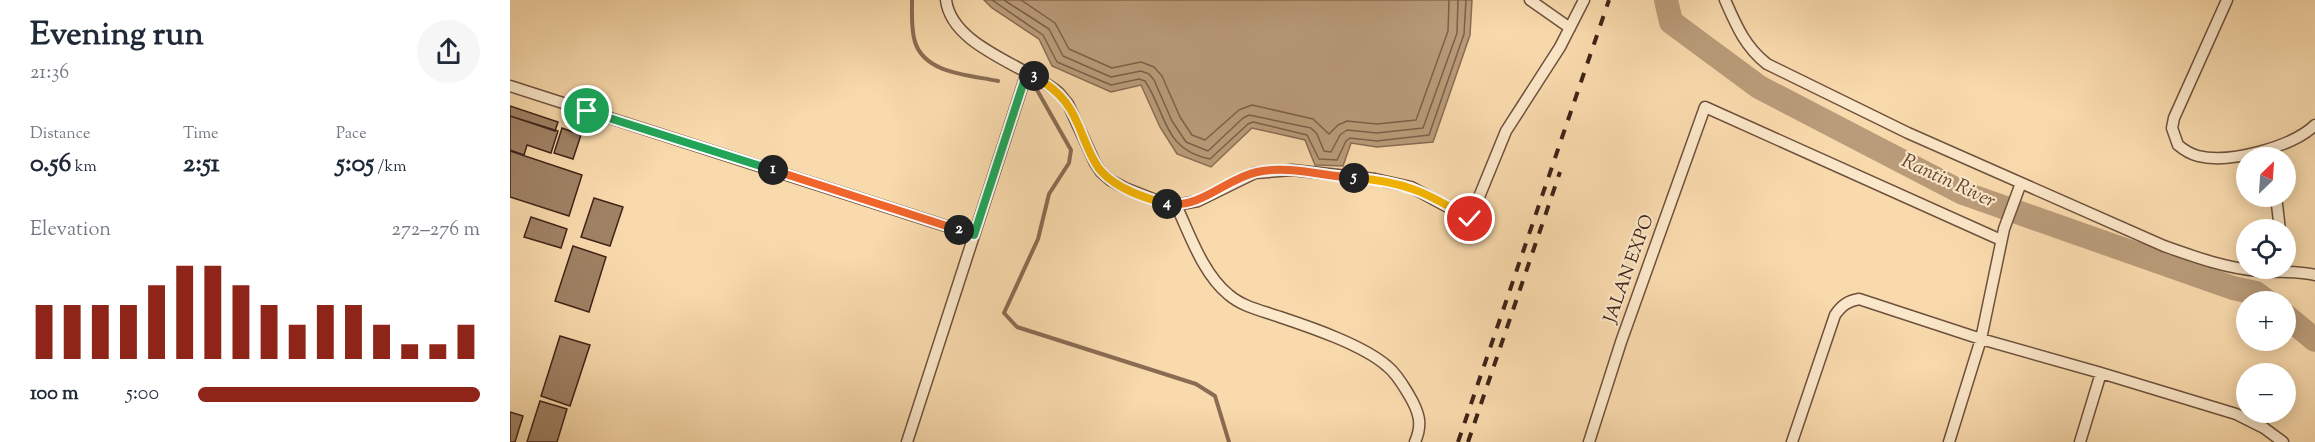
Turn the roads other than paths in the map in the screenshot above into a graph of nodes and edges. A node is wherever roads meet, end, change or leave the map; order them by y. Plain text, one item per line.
1 (946, 0) edge
2 (1530, 0) edge
3 (1584, 0) edge
4 (1725, 0) edge
5 (2227, 0) edge
6 (1570, 28) junction
7 (1027, 72) junction
8 (510, 86) edge
9 (2315, 125) edge
10 (2281, 147) edge
11 (2236, 156) edge
12 (2021, 183) junction
13 (1176, 205) junction
14 (974, 235) junction
15 (2002, 235) junction
16 (2236, 267) edge
17 (2296, 272) edge
18 (2315, 275) edge
19 (1981, 339) junction
20 (2101, 373) junction
21 (907, 442) edge
22 (1414, 442) edge
23 (1589, 442) edge
24 (1792, 442) edge
25 (1948, 442) edge
26 (2080, 442) edge
27 (2283, 442) edge

1 - 7 street
2 - 6 street
3 - 6 street
4 - 12 street
5 - 11 street
6 - 13 street
7 - 13 street
7 - 14 street
8 - 14 street
9 - 10 street
12 - 15 street
12 - 16 street
13 - 22 street
14 - 21 street
15 - 19 street
15 - 23 street, JALAN EXPO
17 - 18 street
19 - 20 street
19 - 24 street
19 - 25 street
20 - 26 street
20 - 27 street

